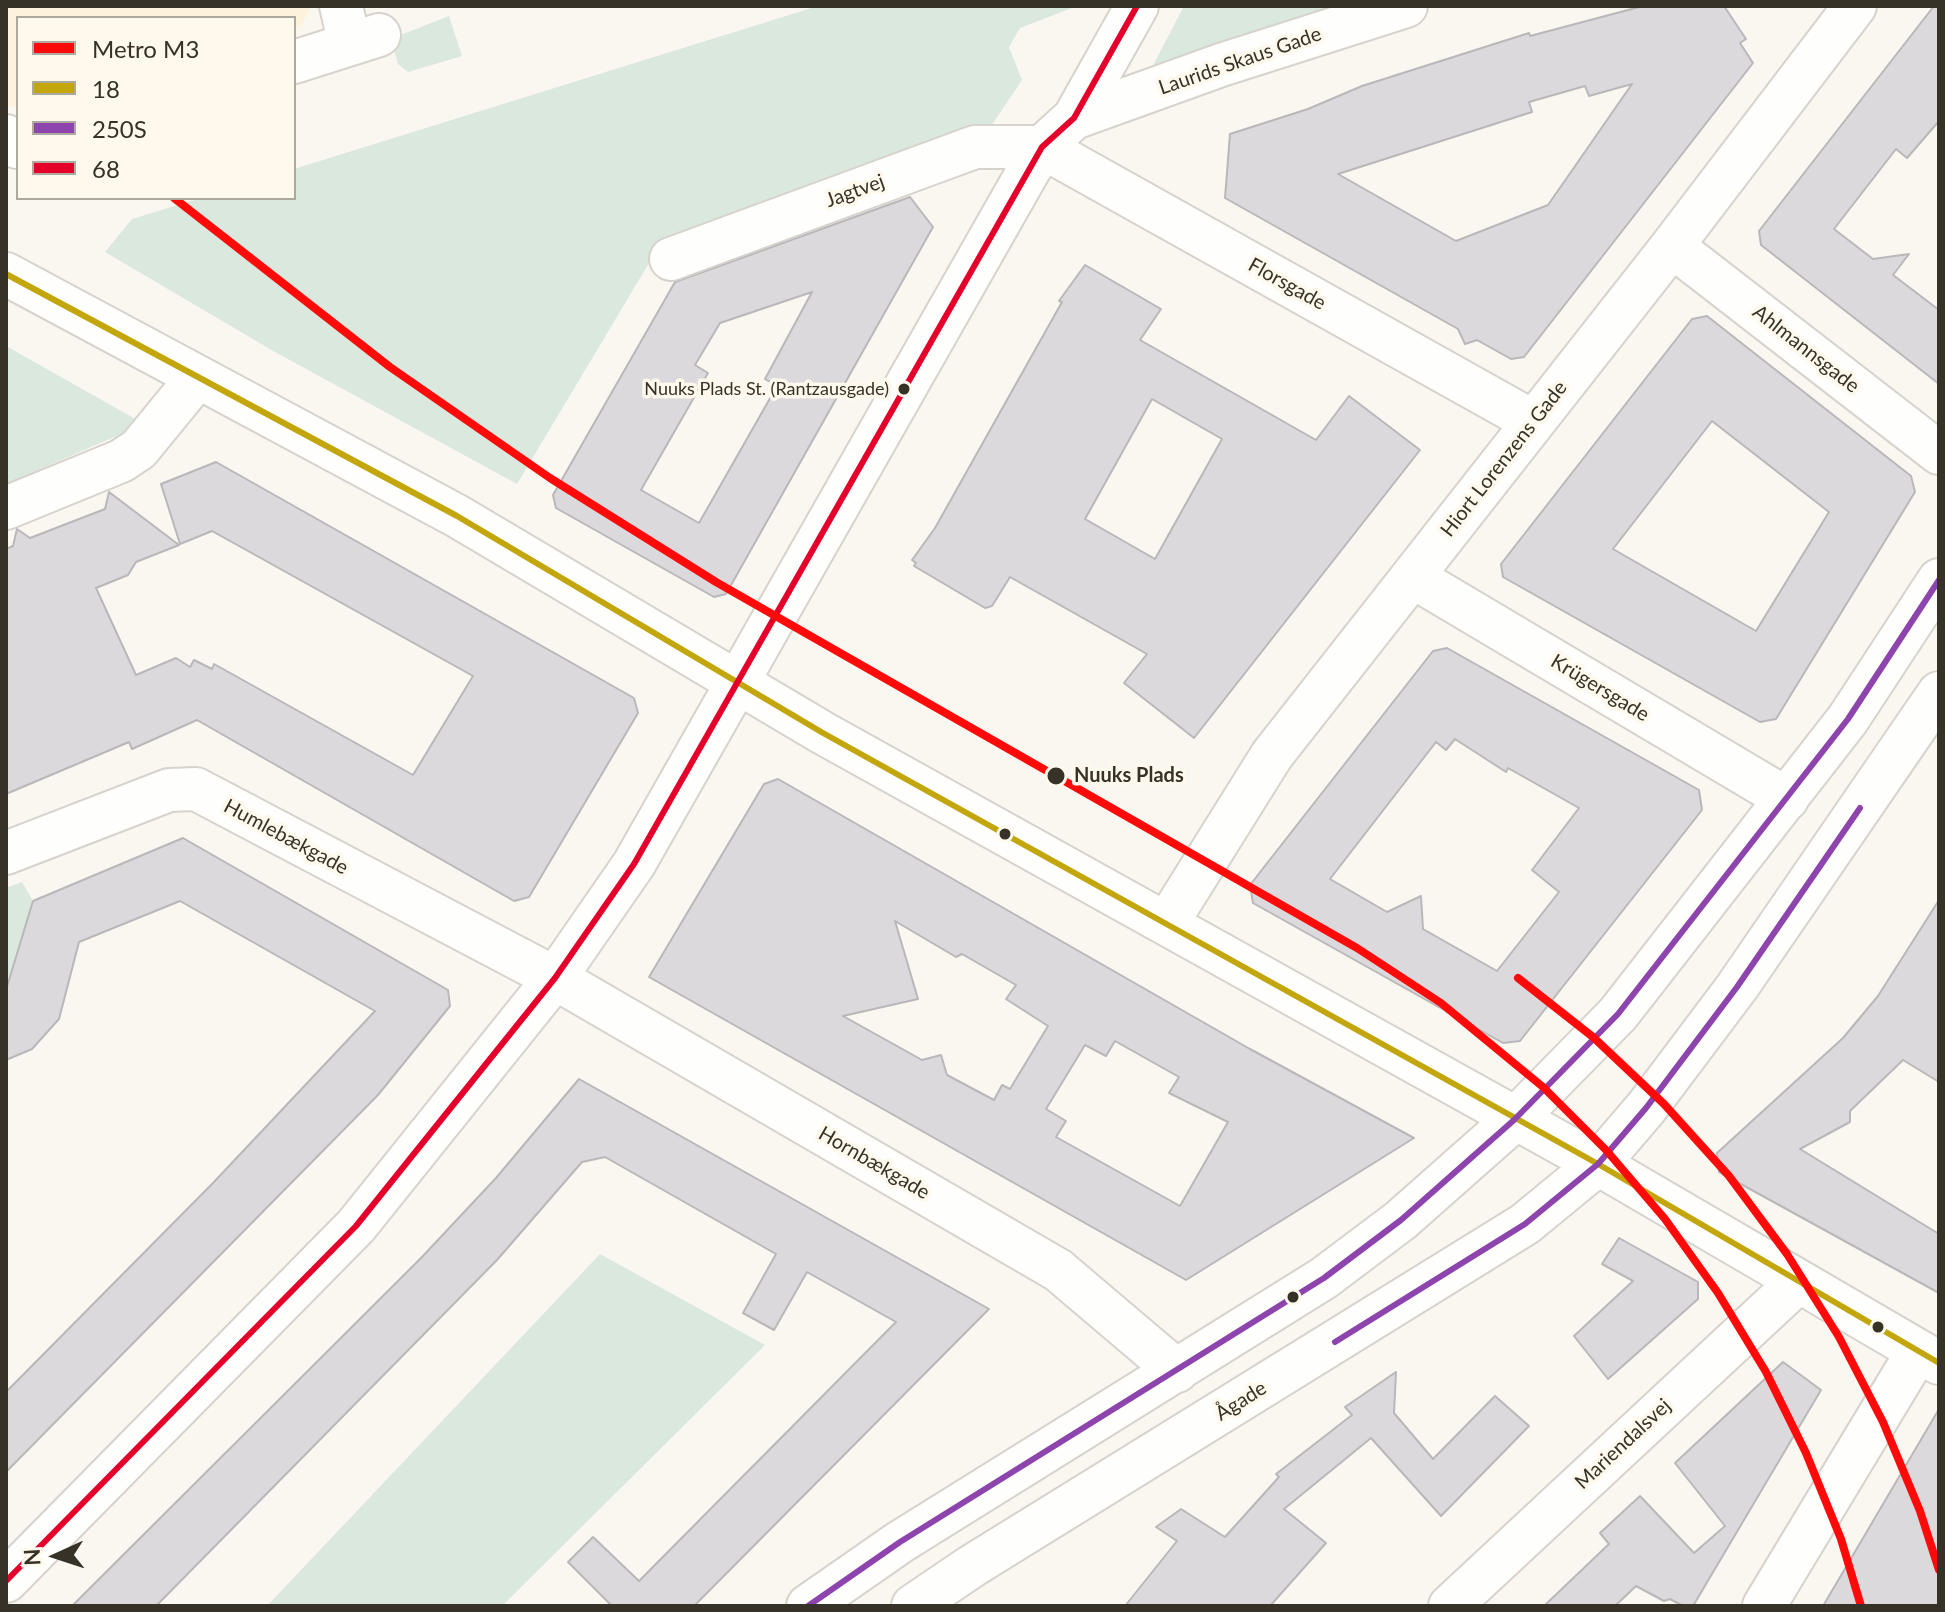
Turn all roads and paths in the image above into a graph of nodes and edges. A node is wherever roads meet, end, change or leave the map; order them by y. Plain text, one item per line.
1 (1137, 6) edge
2 (1406, 6) edge
3 (1855, 6) edge
4 (357, 28) edge
5 (296, 61) edge
6 (1074, 118) junction
7 (1042, 147) junction
8 (1672, 246) junction
9 (671, 259) dead end
10 (6, 274) edge
11 (198, 377) junction
12 (1532, 421) junction
13 (1939, 453) edge
14 (6, 508) edge
15 (1413, 577) junction
16 (1939, 580) edge
17 (738, 684) junction
18 (1939, 693) edge
19 (1787, 799) junction
20 (6, 853) edge
21 (1167, 923) junction
22 (555, 978) junction
23 (1514, 1120) junction
24 (1598, 1164) junction
25 (1797, 1283) junction
26 (1929, 1357) edge
27 (1177, 1371) junction
28 (6, 1581) edge
29 (808, 1606) edge
30 (913, 1606) edge
31 (1450, 1606) edge
32 (1764, 1606) edge

1 - 6 street
2 - 6 street, Laurids Skaus Gade
3 - 8 street, Hiort Lorenzens Gade
4 - 5 street
6 - 7 street
7 - 9 street, Jagtvej
7 - 12 street, Florsgade
7 - 17 street
8 - 12 street, Hiort Lorenzens Gade
8 - 13 street, Ahlmannsgade
10 - 11 street
11 - 14 street
11 - 17 street
12 - 15 street, Hiort Lorenzens Gade
15 - 19 street, Krügersgade
15 - 21 street, Hiort Lorenzens Gade
16 - 19 street
17 - 21 street
17 - 22 street
18 - 24 street, Ågade
19 - 23 street
20 - 22 street, Humlebækgade
21 - 23 street
22 - 27 street, Hornbækgade
22 - 28 street
23 - 24 street
23 - 27 street
24 - 25 street
24 - 30 street, Ågade
25 - 26 street
25 - 31 street, Mariendalsvej
26 - 32 street
27 - 29 street

